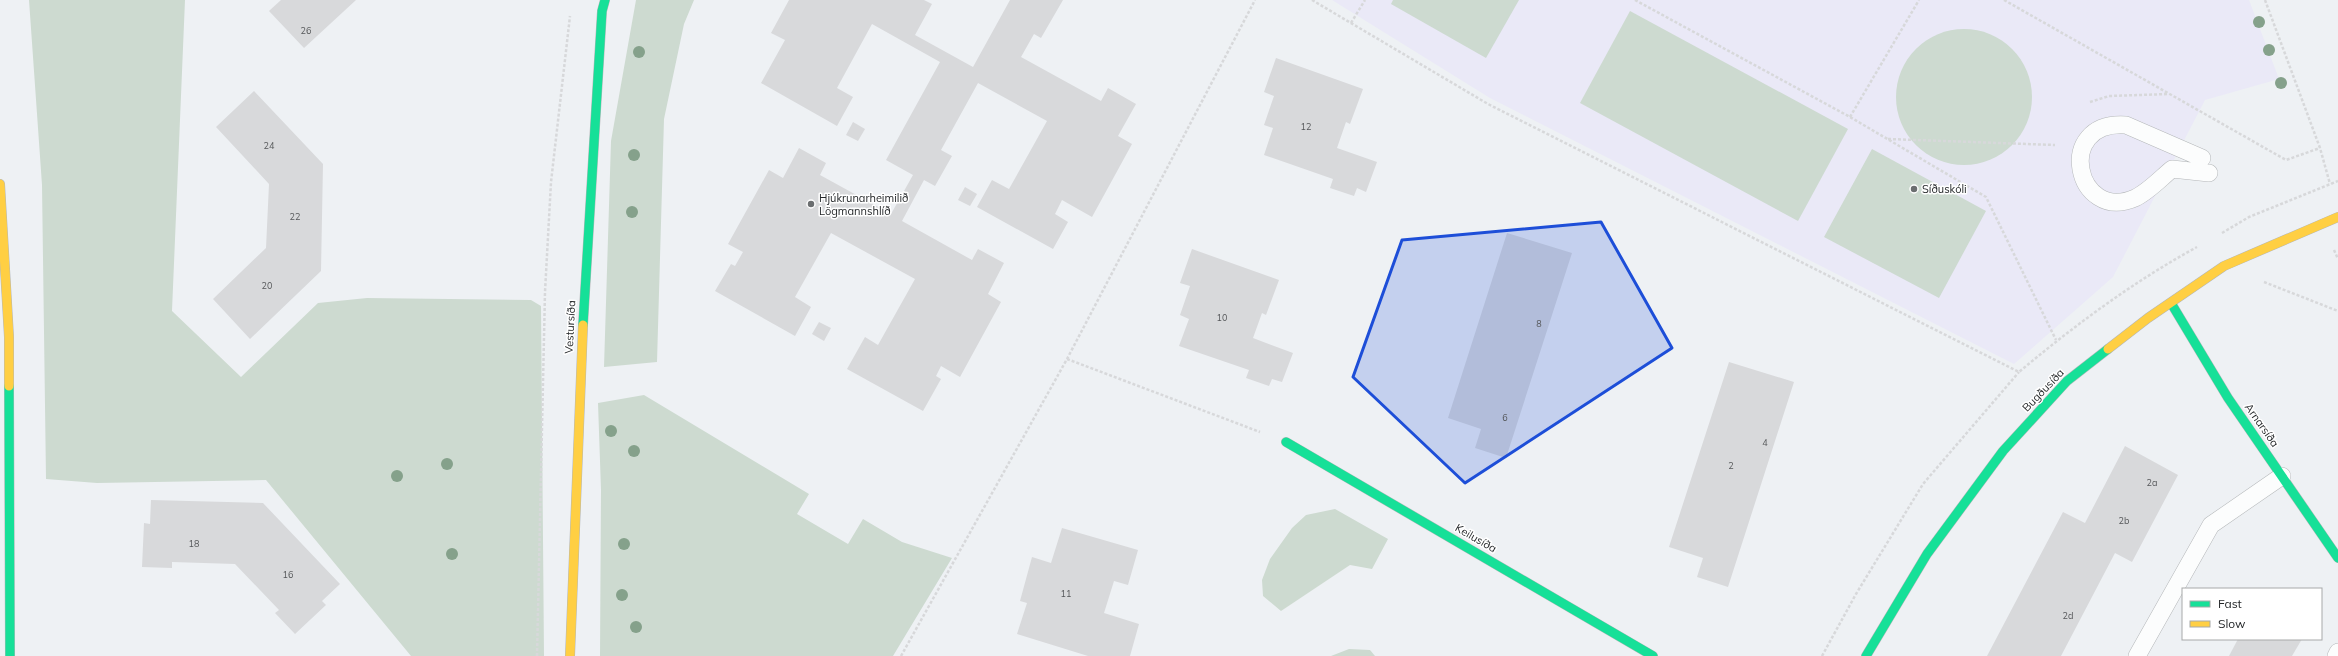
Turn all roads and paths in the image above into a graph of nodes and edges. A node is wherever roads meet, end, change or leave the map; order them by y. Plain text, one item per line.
1 (605, 0) edge
2 (1255, 0) edge
3 (1312, 0) edge
4 (1365, 0) edge
5 (1635, 0) edge
6 (1919, 0) edge
7 (2004, 0) edge
8 (2265, 0) edge
9 (570, 15) dead end
10 (1351, 23) junction
11 (1850, 117) junction
12 (1887, 139) junction
13 (2058, 145) dead end
14 (2320, 148) junction
15 (2202, 158) dead end
16 (2209, 173) dead end
17 (2338, 181) edge
18 (0, 184) edge
19 (2330, 184) junction
20 (2338, 216) edge
21 (2220, 234) dead end
22 (2200, 245) dead end
23 (2224, 266) junction
24 (2171, 303) junction
25 (2338, 311) edge
26 (2056, 340) junction
27 (1067, 359) junction
28 (2019, 372) junction
29 (1286, 442) joint
30 (2282, 476) junction
31 (2338, 558) edge
32 (2338, 652) edge
33 (10, 656) edge
34 (537, 656) edge
35 (570, 656) edge
36 (901, 656) edge
37 (1653, 656) edge
38 (1822, 656) edge
39 (1866, 656) edge
40 (2137, 656) edge
41 (2336, 656) edge

1 - 35 street, Vestursíða
2 - 27 path
3 - 10 path
4 - 10 path
5 - 11 path
6 - 11 path
7 - 14 path
8 - 14 path
9 - 34 path
10 - 28 path
11 - 12 path
12 - 13 path
12 - 26 path
14 - 19 path
15 - 16 lane
17 - 19 path
18 - 33 street
19 - 21 path
20 - 23 street, Bugðusíða
22 - 26 path
23 - 24 street, Bugðusíða
23 - 25 path
24 - 30 street, Arnarsíða
24 - 39 street, Bugðusíða
26 - 28 path
27 - 29 path
27 - 36 path
28 - 38 path
29 - 37 street, Keilusíða
30 - 31 street, Arnarsíða
30 - 40 lane
32 - 41 lane

